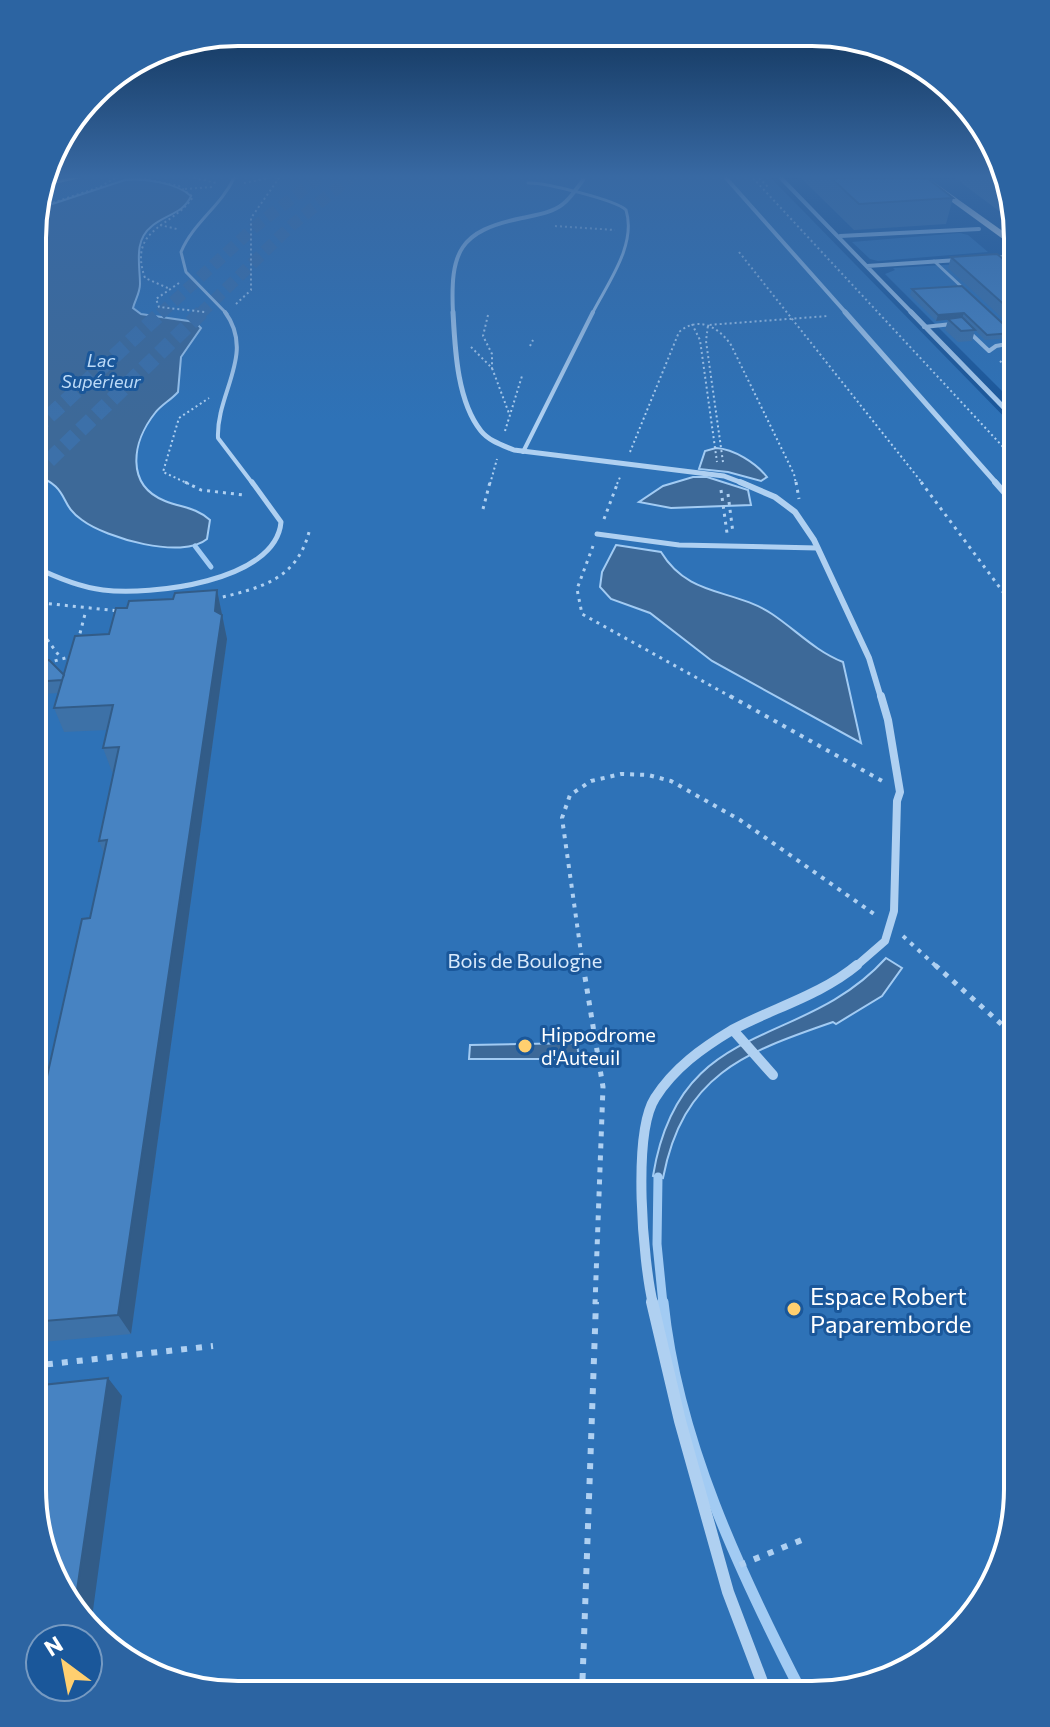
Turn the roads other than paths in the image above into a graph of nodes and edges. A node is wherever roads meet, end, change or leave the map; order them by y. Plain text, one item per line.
1 (180, 259) edge
2 (457, 259) edge
3 (619, 259) edge
4 (797, 259) edge
5 (859, 259) edge
6 (966, 259) edge
7 (934, 261) junction
8 (867, 266) junction
9 (972, 296) edge
10 (924, 327) junction
11 (1004, 345) edge
12 (1004, 408) edge
13 (523, 452) junction
14 (1004, 492) edge
15 (597, 534) road end
16 (817, 548) junction
17 (46, 572) edge
18 (733, 1030) junction
19 (773, 1075) dead end
20 (762, 1681) edge

1 - 17 lane
2 - 13 street
3 - 13 lane
4 - 14 street
5 - 8 street
6 - 7 street
7 - 8 street
7 - 9 lane
8 - 10 street
10 - 11 lane
10 - 12 street
13 - 16 street
15 - 16 lane
16 - 18 street
18 - 19 street
18 - 20 street

